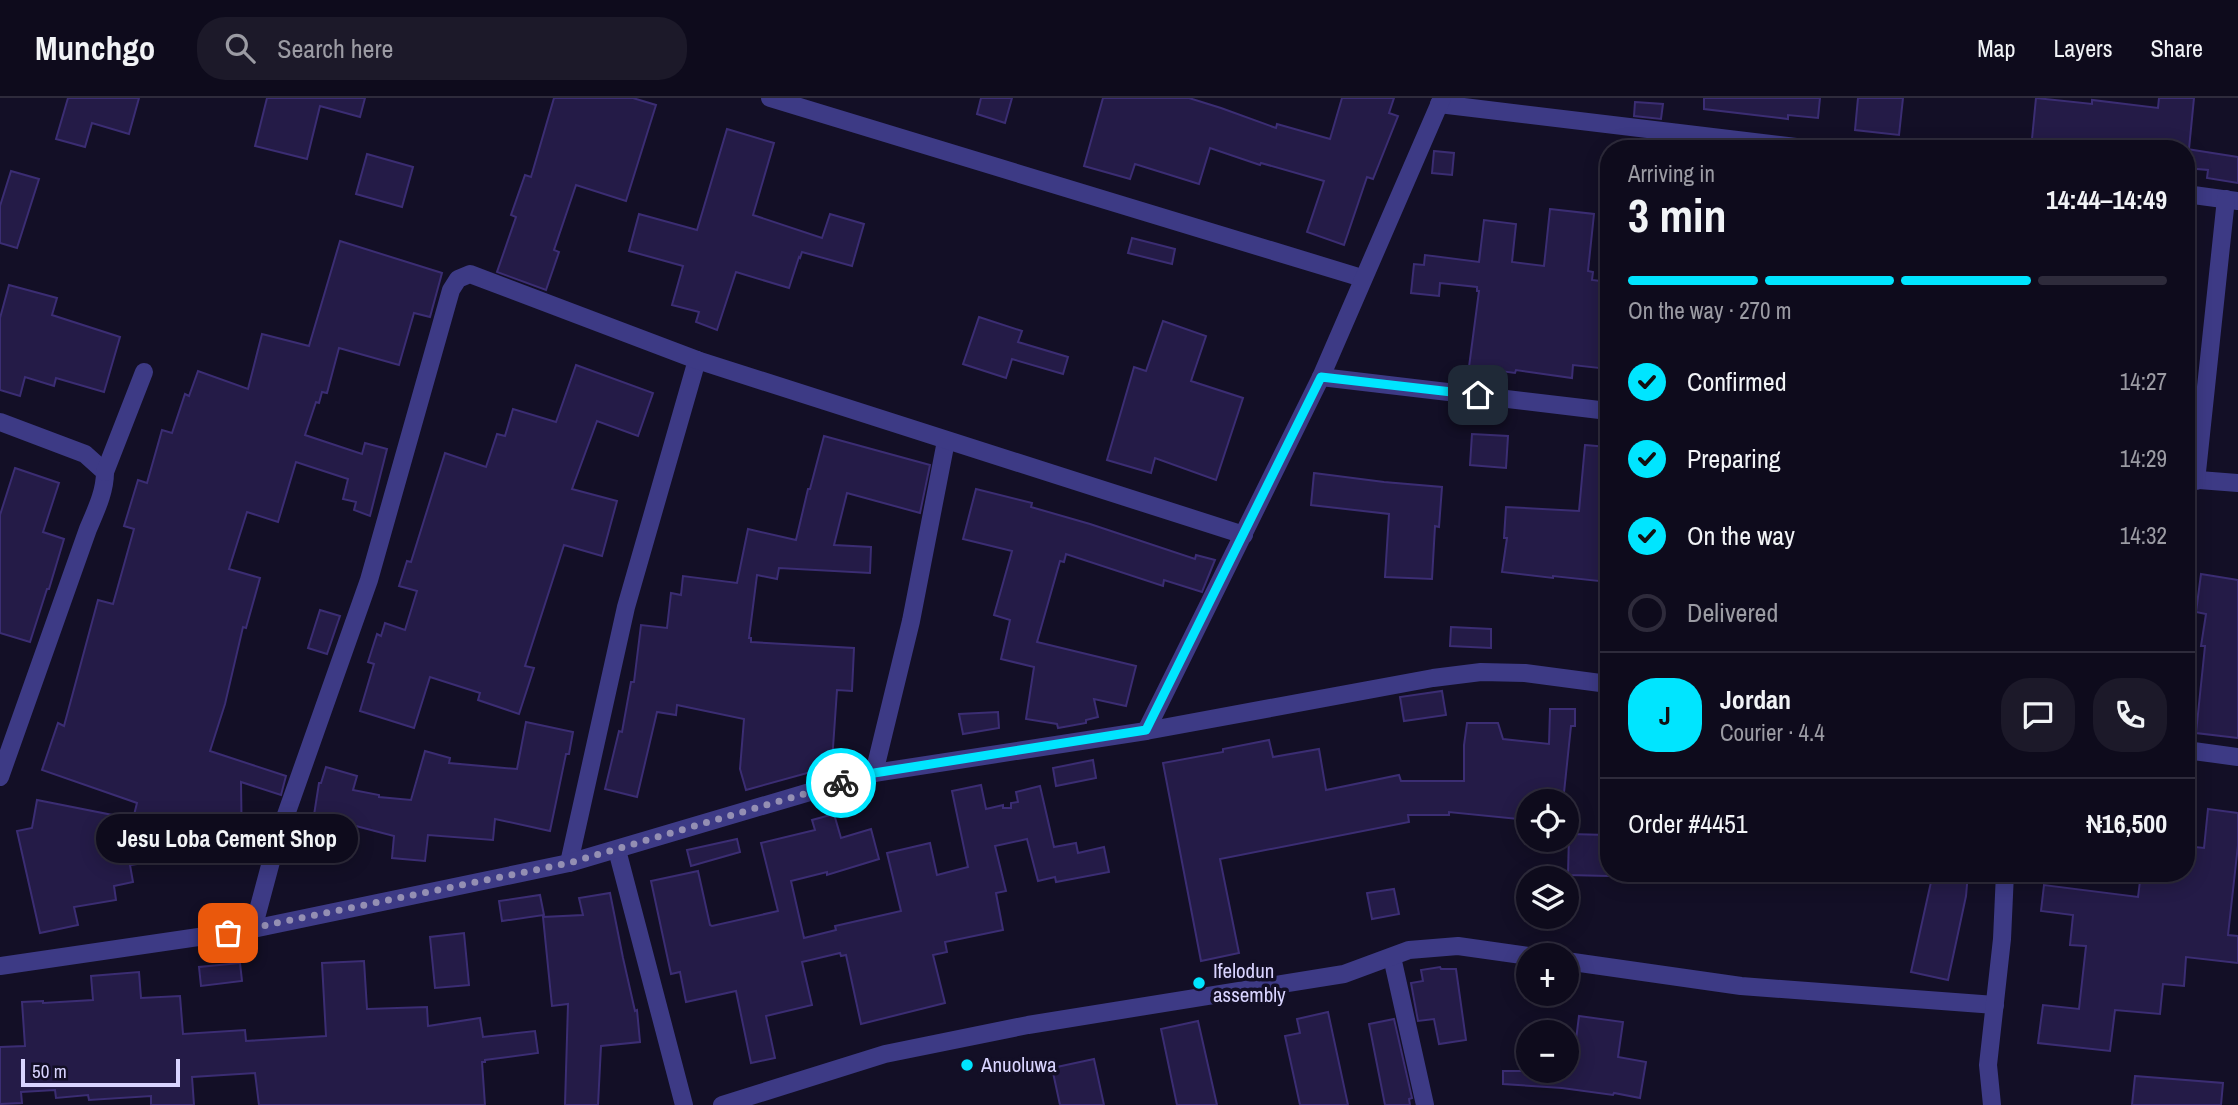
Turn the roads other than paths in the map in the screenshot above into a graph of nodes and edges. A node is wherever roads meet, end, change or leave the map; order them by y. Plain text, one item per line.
1 (770, 98) edge
2 (1440, 101) edge
3 (1743, 140) edge
4 (2195, 195) edge
5 (2232, 200) edge
6 (1362, 278) junction
7 (697, 360) junction
8 (144, 372) dead end
9 (1321, 377) junction
10 (1600, 410) edge
11 (0, 422) edge
12 (946, 441) junction
13 (2195, 453) edge
14 (105, 471) junction
15 (2195, 480) edge
16 (2238, 483) edge
17 (1244, 536) junction
18 (1600, 683) edge
19 (1146, 730) junction
20 (2195, 751) edge
21 (2238, 757) edge
22 (874, 773) junction
23 (0, 777) edge
24 (617, 850) junction
25 (569, 863) junction
26 (2005, 882) edge
27 (253, 929) junction
28 (1516, 954) edge
29 (1392, 957) junction
30 (1579, 963) edge
31 (0, 966) edge
32 (1995, 1005) junction
33 (684, 1105) edge
34 (722, 1105) edge
35 (1424, 1105) edge
36 (1992, 1105) edge

1 - 6 street
2 - 3 street
2 - 6 street
4 - 5 street
5 - 13 street
6 - 9 street
7 - 12 street
7 - 25 street
7 - 27 street
8 - 14 street
9 - 10 street
9 - 17 street
11 - 14 street
12 - 17 street
12 - 22 street
14 - 23 street
15 - 16 street
17 - 19 street
18 - 19 street
19 - 22 street
20 - 21 street
22 - 24 street
24 - 25 street
24 - 33 street
25 - 27 street
26 - 32 street
27 - 31 street
28 - 29 street
29 - 34 street
29 - 35 street
30 - 32 street
32 - 36 street

